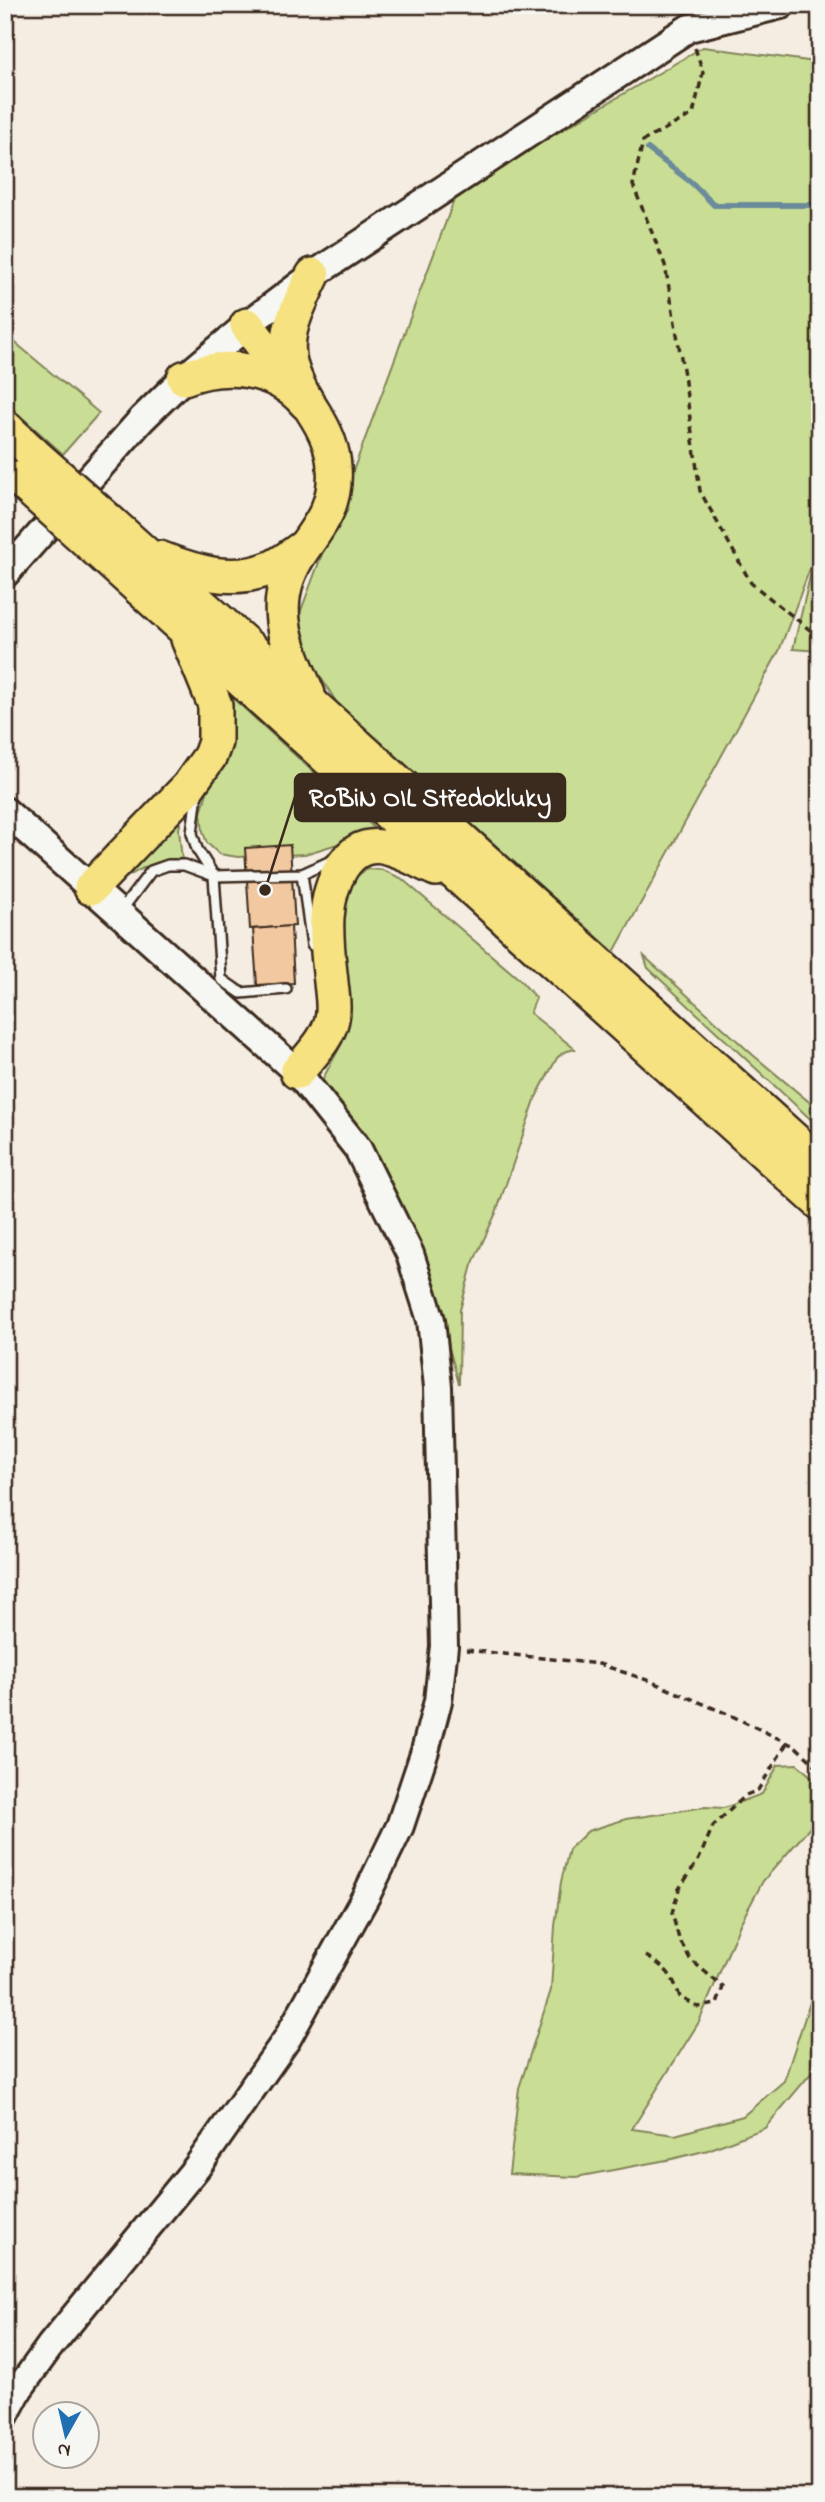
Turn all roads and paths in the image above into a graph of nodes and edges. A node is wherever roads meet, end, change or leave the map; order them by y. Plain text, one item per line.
1 (781, 5) edge
2 (696, 20) junction
3 (313, 275) junction
4 (247, 325) junction
5 (184, 378) junction
6 (313, 411) junction
7 (5, 428) edge
8 (19, 467) edge
9 (99, 532) junction
10 (304, 548) junction
11 (145, 553) junction
12 (5, 575) edge
13 (183, 627) junction
14 (820, 638) edge
15 (314, 706) junction
16 (201, 772) junction
17 (5, 811) edge
18 (354, 853) junction
19 (302, 874) junction
20 (214, 876) junction
21 (466, 883) junction
22 (91, 888) junction
23 (119, 913) junction
24 (312, 951) dead end
25 (286, 989) dead end
26 (297, 1072) junction
27 (820, 1163) edge
28 (820, 1203) edge
29 (444, 1646) junction
30 (788, 1743) junction
31 (820, 1769) edge
32 (646, 1956) dead end
33 (5, 2415) edge

1 - 2 street
2 - 3 street
2 - 14 path
3 - 4 street
3 - 6 highway
4 - 5 street
4 - 6 highway
5 - 6 highway
5 - 12 street
6 - 10 highway
7 - 8 highway
8 - 9 highway, bridge
9 - 11 highway
9 - 13 highway
10 - 11 highway
10 - 15 highway
11 - 15 highway
13 - 16 highway
13 - 21 highway
15 - 27 highway
16 - 20 lane
16 - 22 highway
17 - 22 street
18 - 19 lane
18 - 21 highway
18 - 26 highway
19 - 20 lane
19 - 24 lane
20 - 23 lane
20 - 25 lane
21 - 28 highway
22 - 23 street
23 - 26 street
26 - 29 street
29 - 30 path
29 - 33 street
30 - 31 path
30 - 32 path

